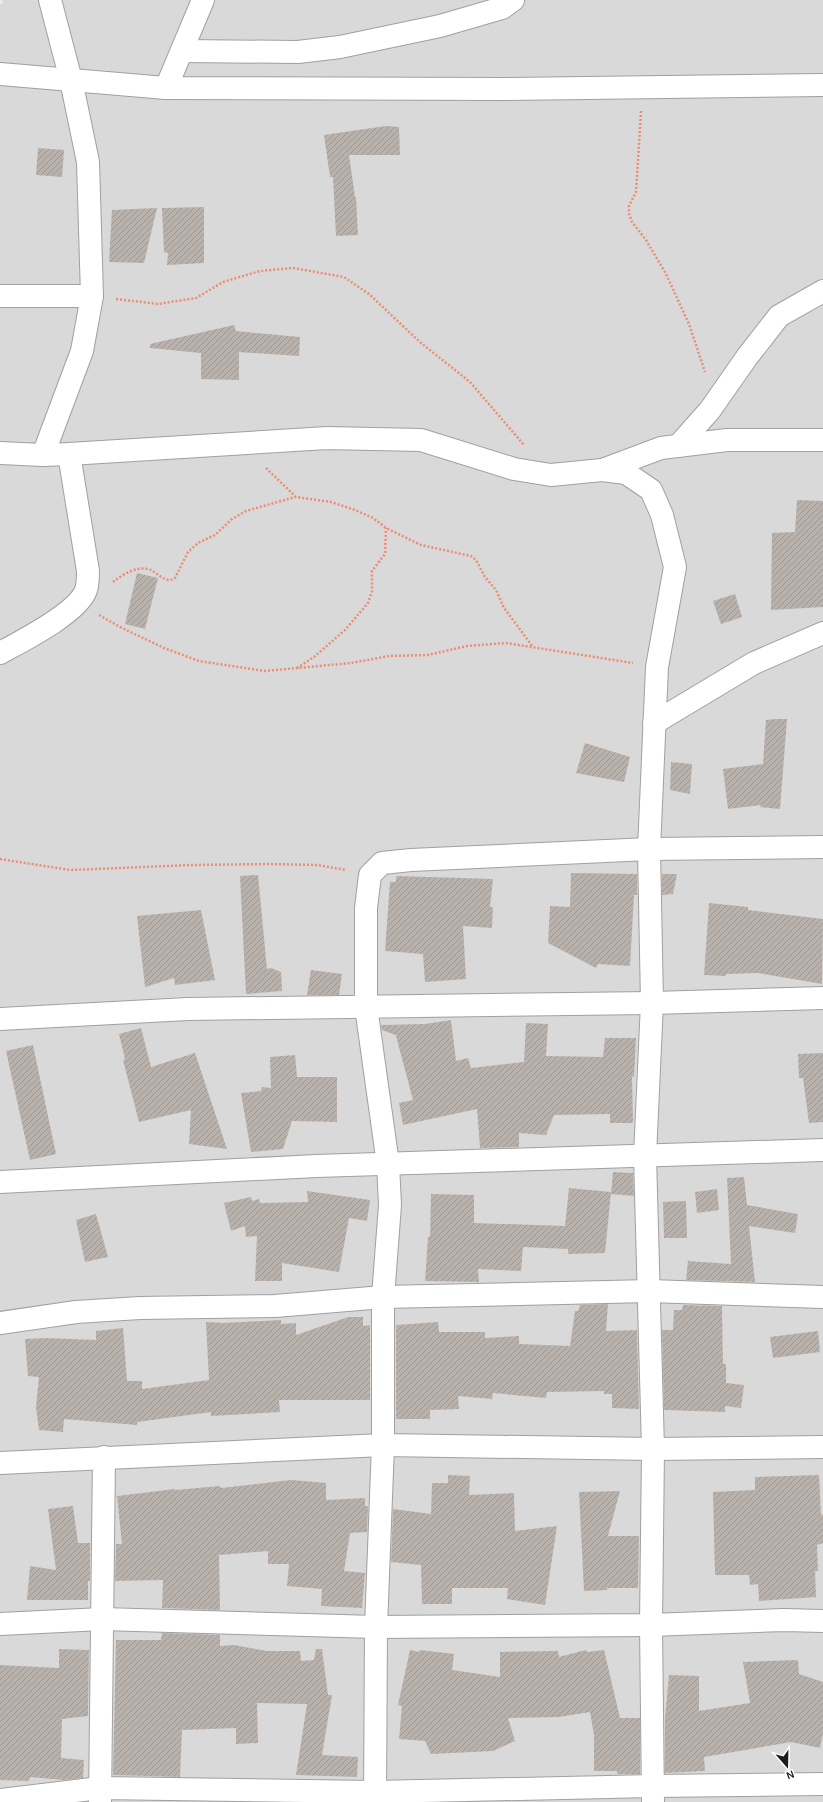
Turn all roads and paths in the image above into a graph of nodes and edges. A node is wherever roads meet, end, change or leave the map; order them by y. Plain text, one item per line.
1 (50, 0) edge
2 (203, 0) edge
3 (513, 0) edge
4 (182, 51) junction
5 (0, 74) edge
6 (71, 80) junction
7 (823, 85) edge
8 (642, 87) junction
9 (166, 88) junction
10 (823, 291) edge
11 (0, 296) edge
12 (92, 296) junction
13 (710, 410) junction
14 (823, 440) edge
15 (241, 444) junction
16 (525, 446) dead end
17 (678, 446) junction
18 (0, 453) edge
19 (70, 454) junction
20 (43, 455) junction
21 (602, 470) junction
22 (296, 497) junction
23 (386, 528) junction
24 (109, 588) dead end
25 (79, 603) junction
26 (823, 633) edge
27 (533, 647) junction
28 (0, 653) edge
29 (657, 667) junction
30 (296, 668) junction
31 (654, 723) junction
32 (823, 847) edge
33 (649, 850) junction
34 (0, 859) edge
35 (370, 875) junction
36 (823, 998) edge
37 (652, 1004) junction
38 (366, 1007) junction
39 (0, 1019) edge
40 (823, 1150) edge
41 (645, 1156) junction
42 (388, 1164) junction
43 (0, 1182) edge
44 (650, 1291) junction
45 (383, 1297) junction
46 (823, 1298) edge
47 (0, 1323) edge
48 (383, 1445) junction
49 (823, 1446) edge
50 (653, 1449) junction
51 (104, 1457) junction
52 (0, 1463) edge
53 (102, 1619) junction
54 (823, 1621) edge
55 (0, 1624) edge
56 (650, 1625) junction
57 (376, 1627) junction
58 (823, 1784) edge
59 (653, 1794) edge
60 (100, 1795) edge
61 (375, 1797) edge
62 (0, 1800) edge

1 - 6 street
2 - 4 street
3 - 4 street
4 - 9 street
5 - 6 street
6 - 9 street
6 - 12 street
7 - 8 street
8 - 9 street
8 - 13 path
10 - 13 street
11 - 12 street
12 - 16 path
12 - 20 street
13 - 17 street
14 - 17 street
15 - 19 street
15 - 21 street
15 - 22 path
17 - 21 street
18 - 20 street
19 - 20 street
19 - 25 street
21 - 29 street
22 - 23 path
22 - 24 path
23 - 27 path
23 - 30 path
25 - 28 street
25 - 30 path
26 - 31 street
27 - 29 path
27 - 30 path
29 - 31 street
31 - 33 street
32 - 33 street
33 - 35 street
33 - 37 street
34 - 35 path
35 - 38 street
36 - 37 street
37 - 38 street
37 - 41 street
38 - 39 street
38 - 42 street
40 - 41 street
41 - 42 street
41 - 44 street
42 - 43 street
42 - 45 street
44 - 45 street
44 - 46 street
44 - 50 street
45 - 47 street
45 - 48 street
48 - 50 street
48 - 51 street
48 - 57 street
49 - 50 street
50 - 56 street
51 - 52 street
51 - 53 street
53 - 55 street
53 - 57 street
53 - 60 street
54 - 56 street
56 - 57 street
56 - 59 street
57 - 61 street
58 - 59 street
59 - 61 street
60 - 61 street
60 - 62 street

